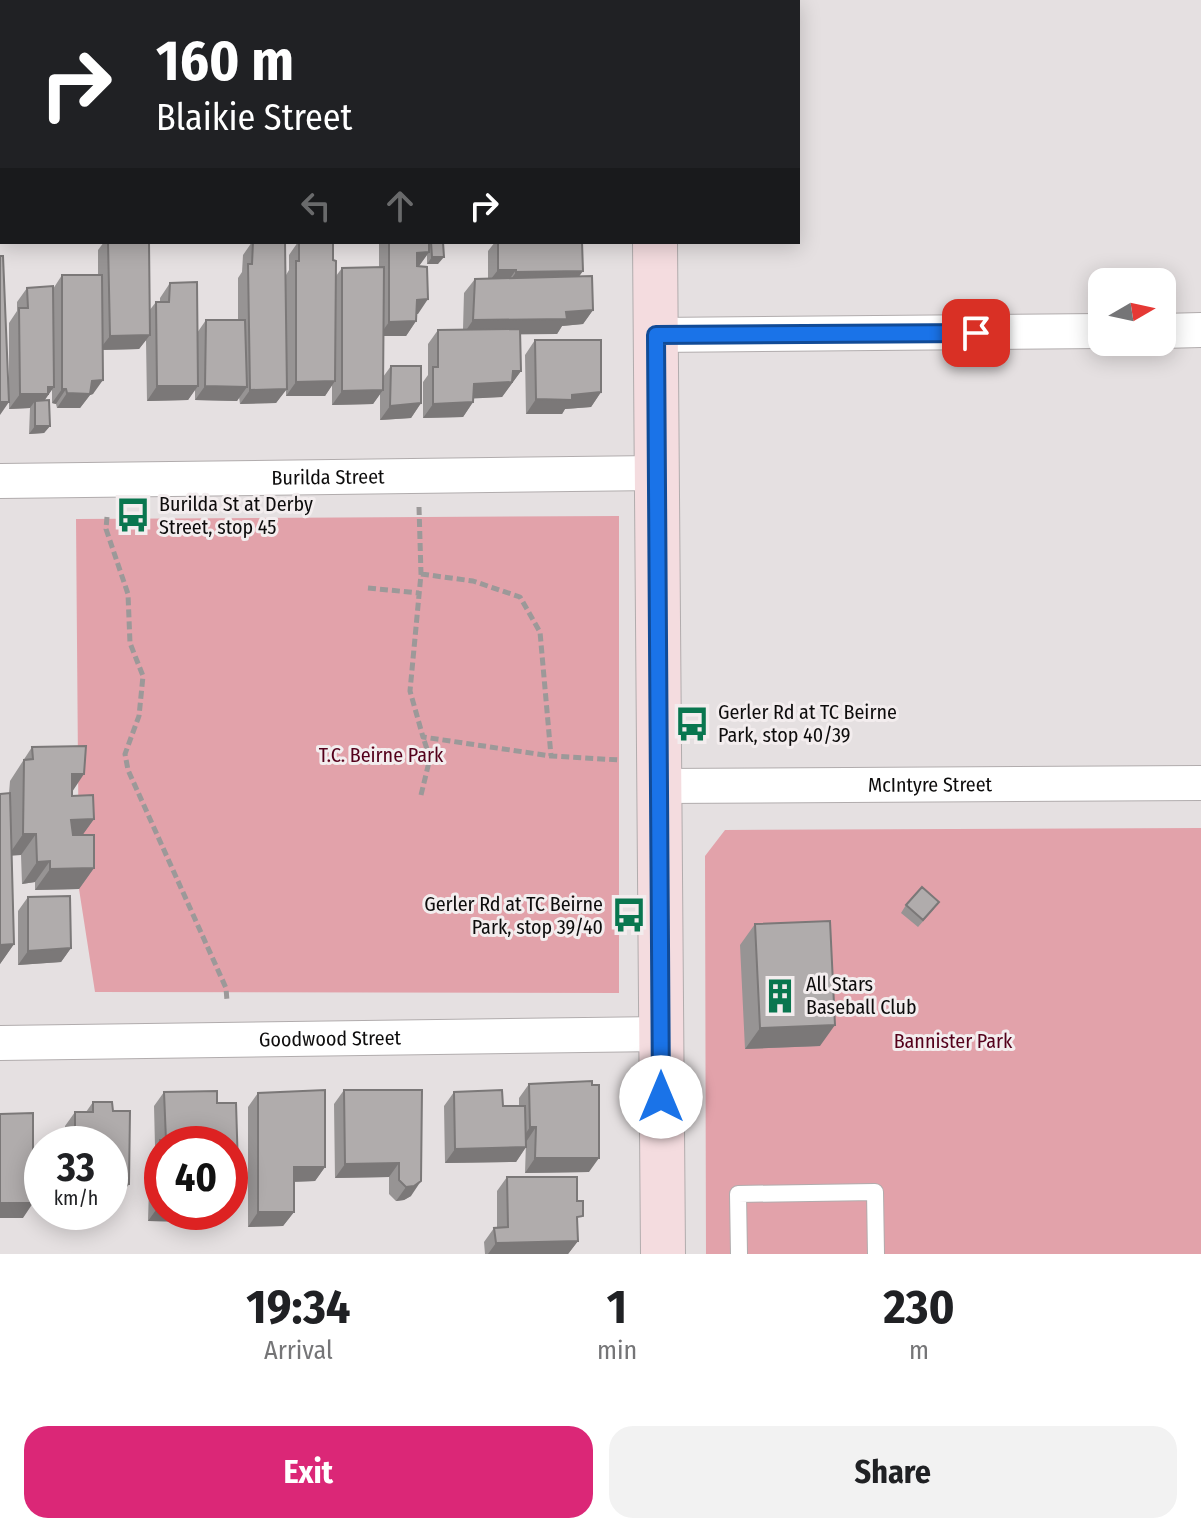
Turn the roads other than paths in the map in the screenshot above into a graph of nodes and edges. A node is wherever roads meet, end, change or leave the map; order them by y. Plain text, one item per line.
1 (655, 244) edge
2 (1201, 330) edge
3 (1088, 331) edge
4 (1176, 331) edge
5 (656, 335) junction
6 (656, 473) junction
7 (0, 481) edge
8 (1201, 783) edge
9 (660, 786) junction
10 (661, 1034) junction
11 (0, 1043) edge
12 (663, 1254) edge
13 (739, 1254) edge
14 (876, 1254) edge

1 - 5 street
2 - 4 street
3 - 5 street
5 - 6 street
6 - 7 street, Burilda Street
6 - 9 street
8 - 9 street, McIntyre Street
9 - 10 street
10 - 11 street, Goodwood Street
10 - 12 street
13 - 14 lane

